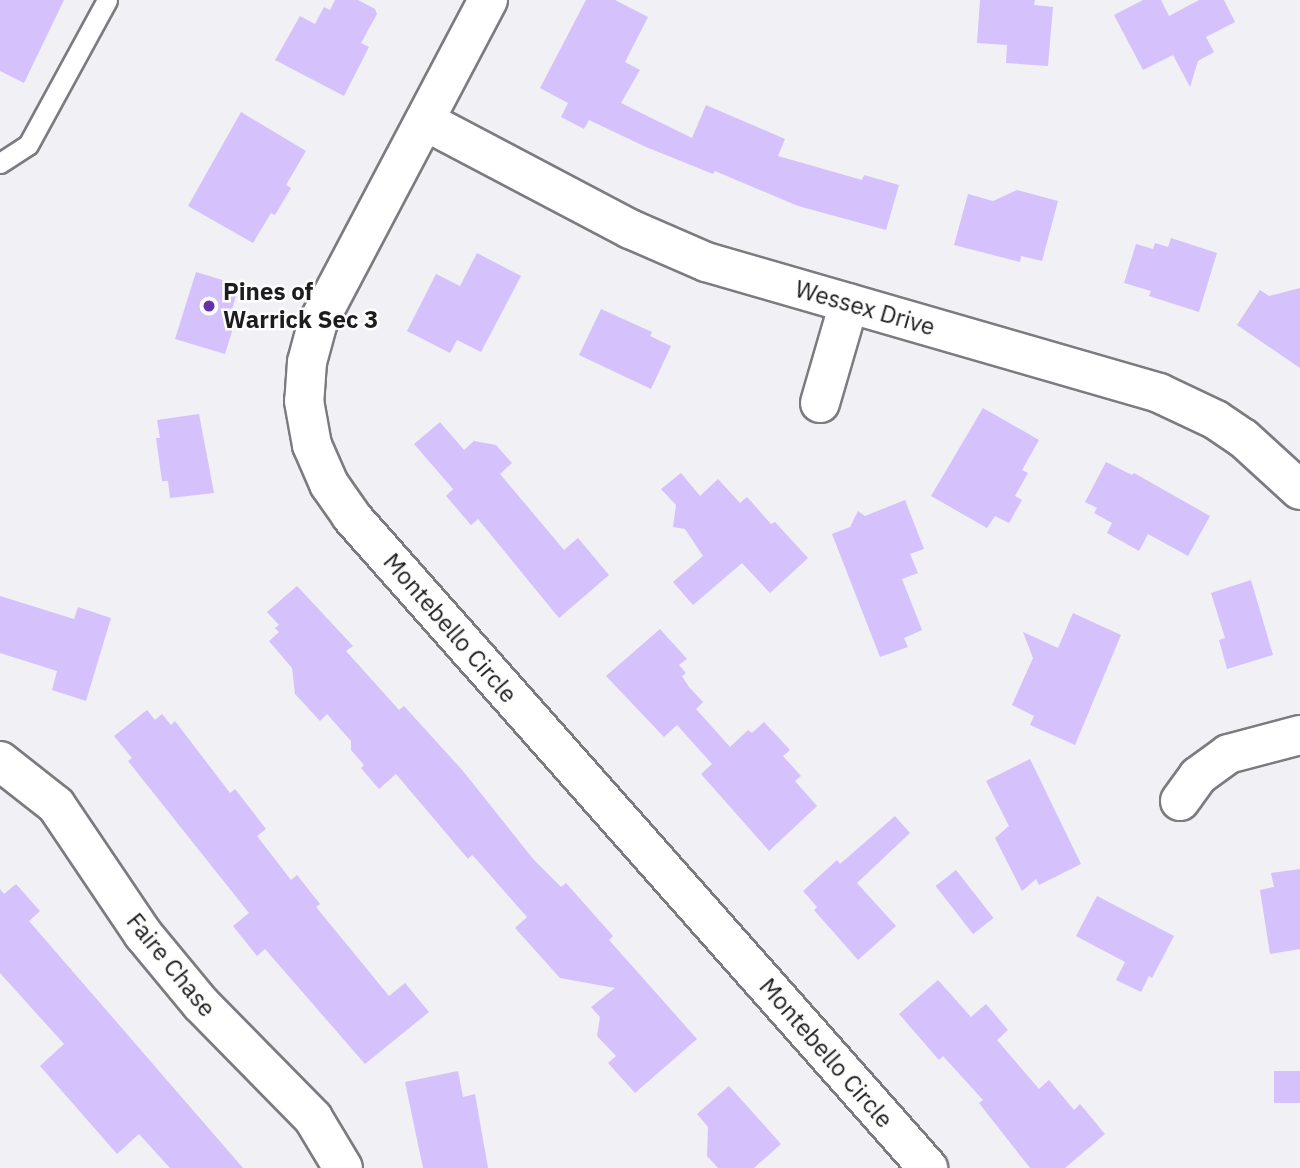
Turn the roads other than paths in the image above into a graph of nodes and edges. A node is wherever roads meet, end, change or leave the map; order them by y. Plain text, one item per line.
1 (107, 0) edge
2 (488, 0) edge
3 (425, 121) junction
4 (0, 163) edge
5 (849, 303) junction
6 (820, 403) dead end
7 (1300, 491) edge
8 (1300, 735) edge
9 (0, 761) edge
10 (1180, 802) dead end
11 (344, 1168) edge
12 (928, 1168) edge

1 - 4 lane
2 - 3 street, Montebello Circle
3 - 5 street, Wessex Drive
3 - 12 street, Montebello Circle
5 - 6 street
5 - 7 street, Wessex Drive
8 - 10 street
9 - 11 street, Faire Chase

